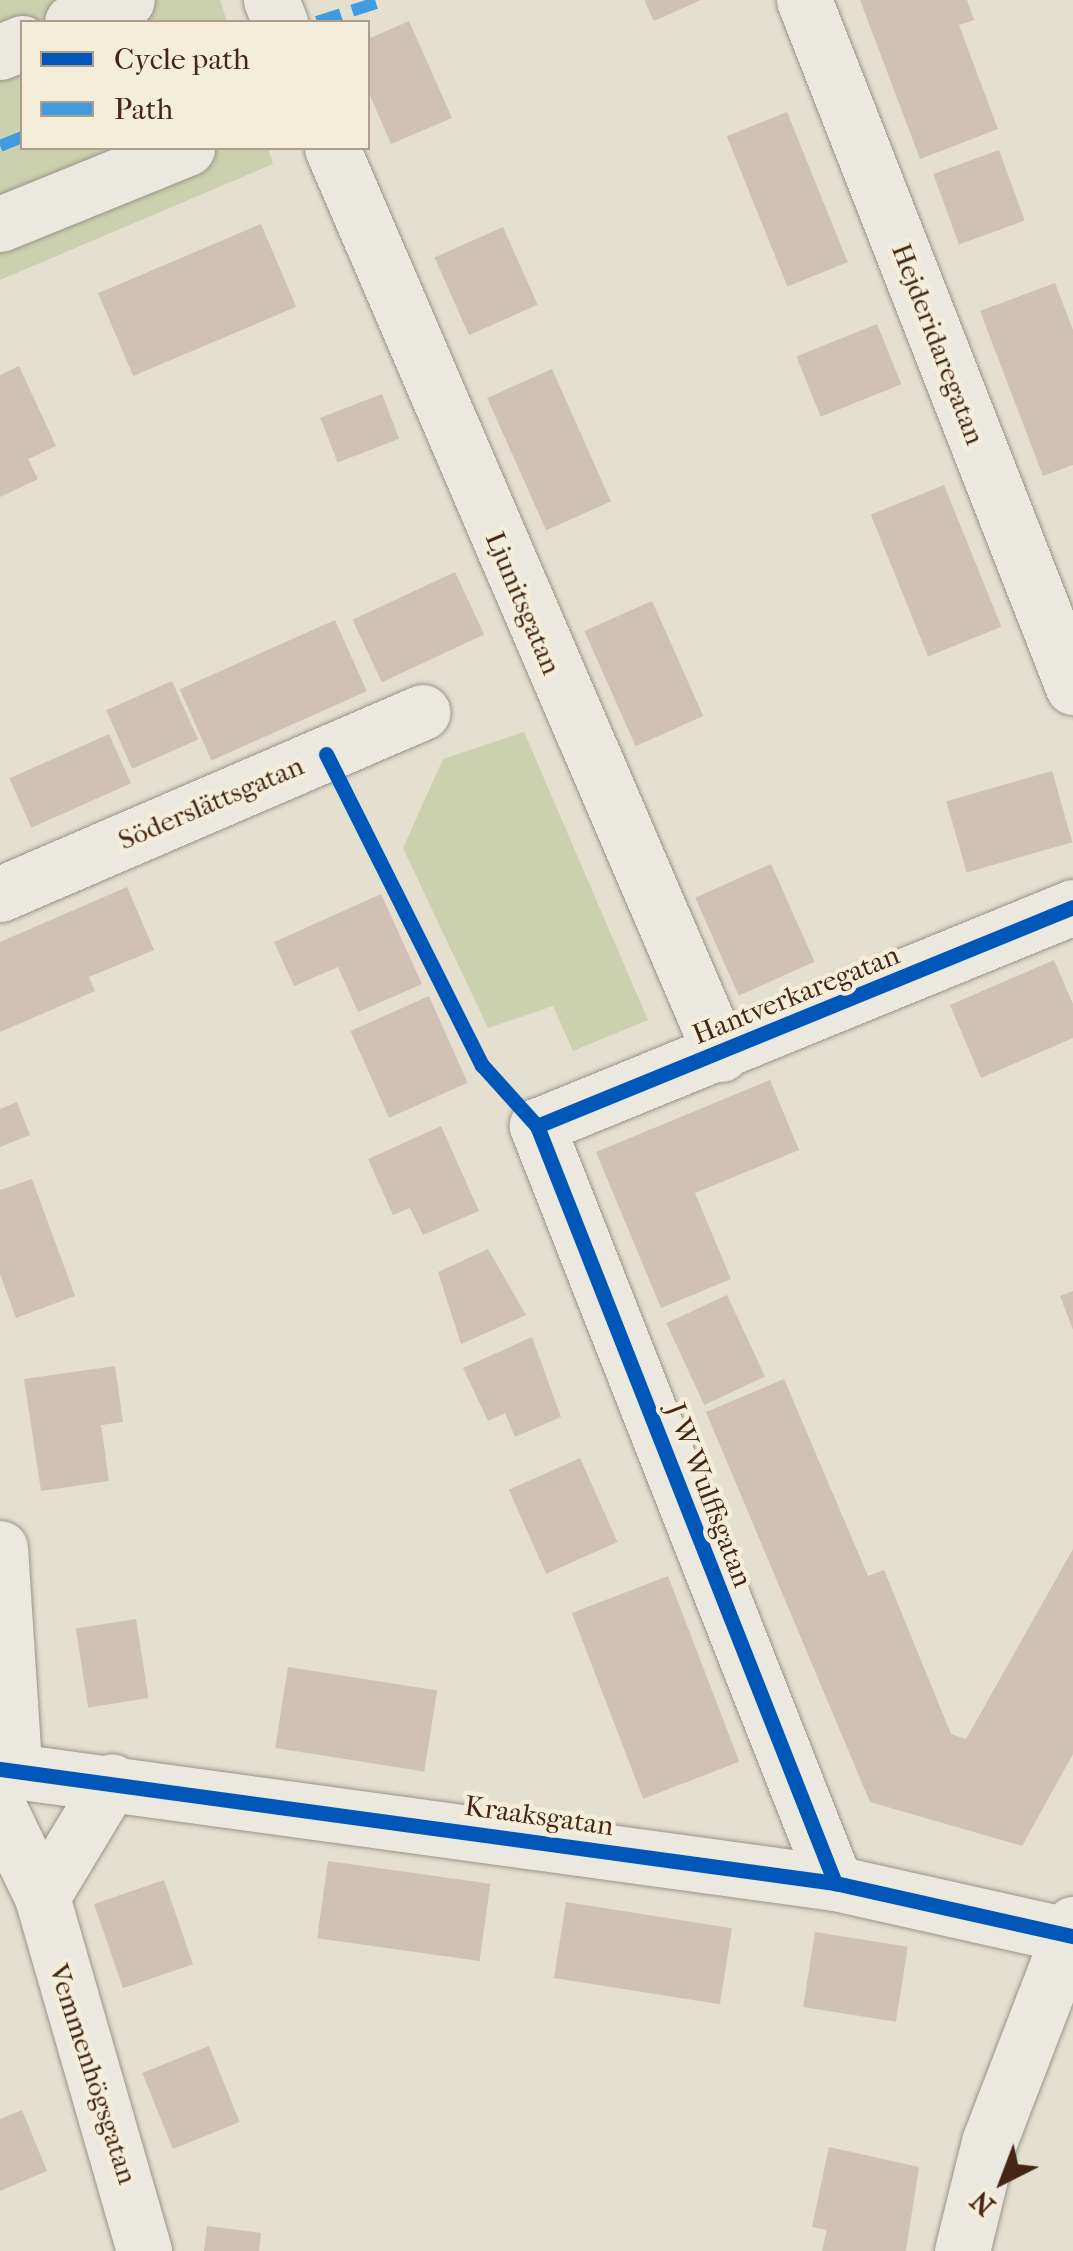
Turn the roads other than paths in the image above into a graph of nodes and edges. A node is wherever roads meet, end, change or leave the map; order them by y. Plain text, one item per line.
1 (128, 0) edge
2 (804, 0) edge
3 (77, 20) edge
4 (182, 150) edge
5 (333, 150) edge
6 (0, 224) edge
7 (1073, 688) edge
8 (422, 712) dead end
9 (0, 894) edge
10 (1073, 908) edge
11 (722, 1054) junction
12 (537, 1126) joint
13 (0, 1548) edge
14 (112, 1781) junction
15 (5, 1782) edge
16 (834, 1884) junction
17 (42, 1896) junction
18 (1072, 1931) edge
19 (144, 2251) edge
20 (962, 2251) edge

1 - 3 street
2 - 7 street, Hejderidaregatan
4 - 6 street
5 - 11 street, Ljunitsgatan
8 - 9 street, Söderslättsgatan
10 - 11 street, Hantverkaregatan
11 - 12 street, Hantverkaregatan
12 - 16 street, J W Wulffsgatan
13 - 15 street, Vemmenhögsgatan
14 - 15 street, Kraaksgatan
14 - 16 street, Kraaksgatan
14 - 17 street
15 - 17 street, Vemmenhögsgatan
16 - 18 street, Kraaksgatan
17 - 19 street, Vemmenhögsgatan
18 - 20 street

